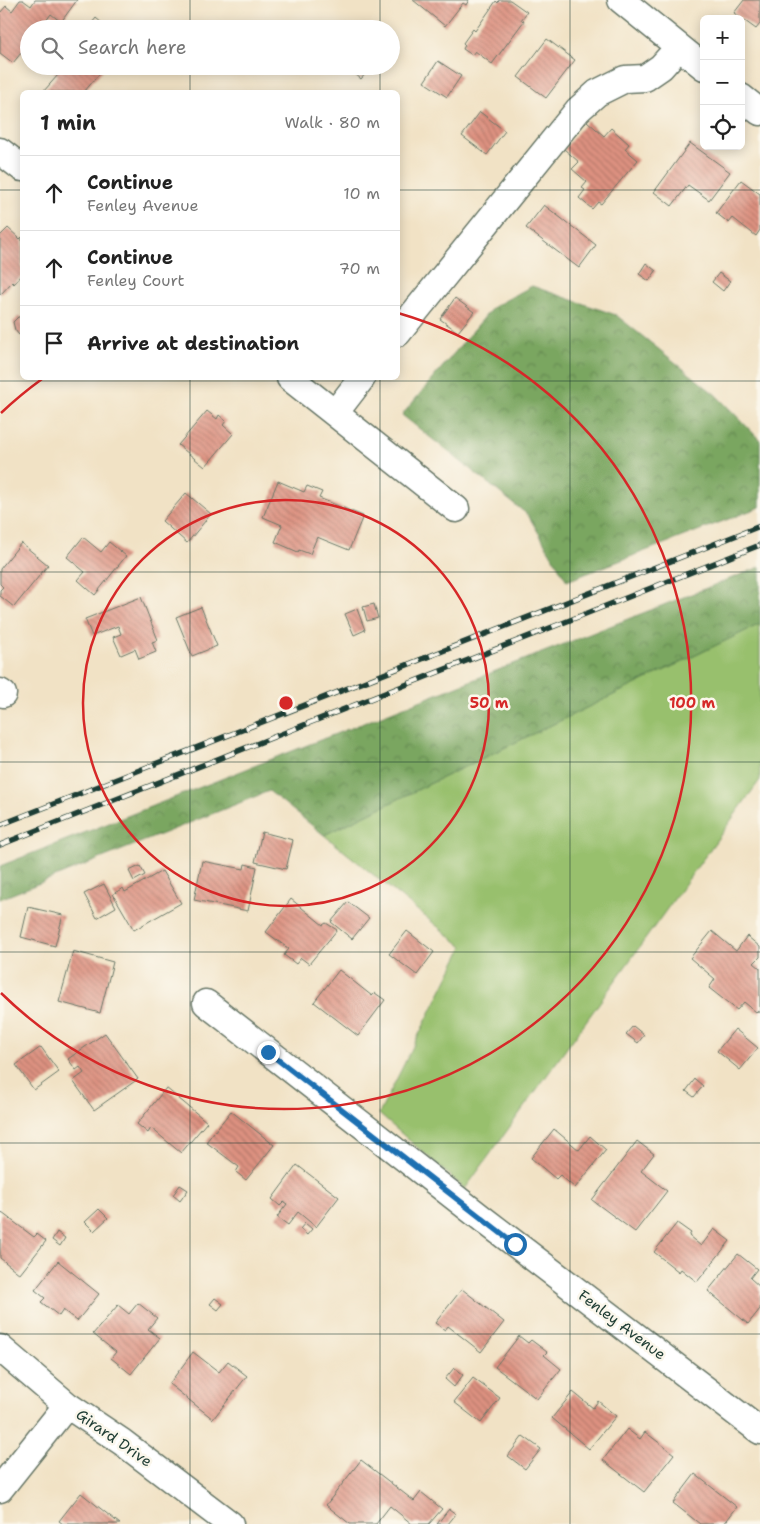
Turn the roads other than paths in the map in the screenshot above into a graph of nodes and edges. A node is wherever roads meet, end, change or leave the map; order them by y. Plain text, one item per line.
1 (621, 0) edge
2 (679, 47) junction
3 (700, 64) edge
4 (745, 100) edge
5 (760, 112) edge
6 (0, 151) edge
7 (20, 166) edge
8 (400, 331) edge
9 (360, 380) edge
10 (297, 383) edge
11 (334, 413) junction
12 (456, 509) dead end
13 (206, 1003) dead end
14 (0, 1348) edge
15 (67, 1404) junction
16 (760, 1431) edge
17 (0, 1489) edge
18 (230, 1524) edge

1 - 2 street
2 - 3 street
2 - 8 street
4 - 5 street
6 - 7 street
9 - 11 street
10 - 11 street
11 - 12 street
13 - 16 street, Fenley Avenue
14 - 15 street, Girard Drive
15 - 17 street
15 - 18 street, Girard Drive

